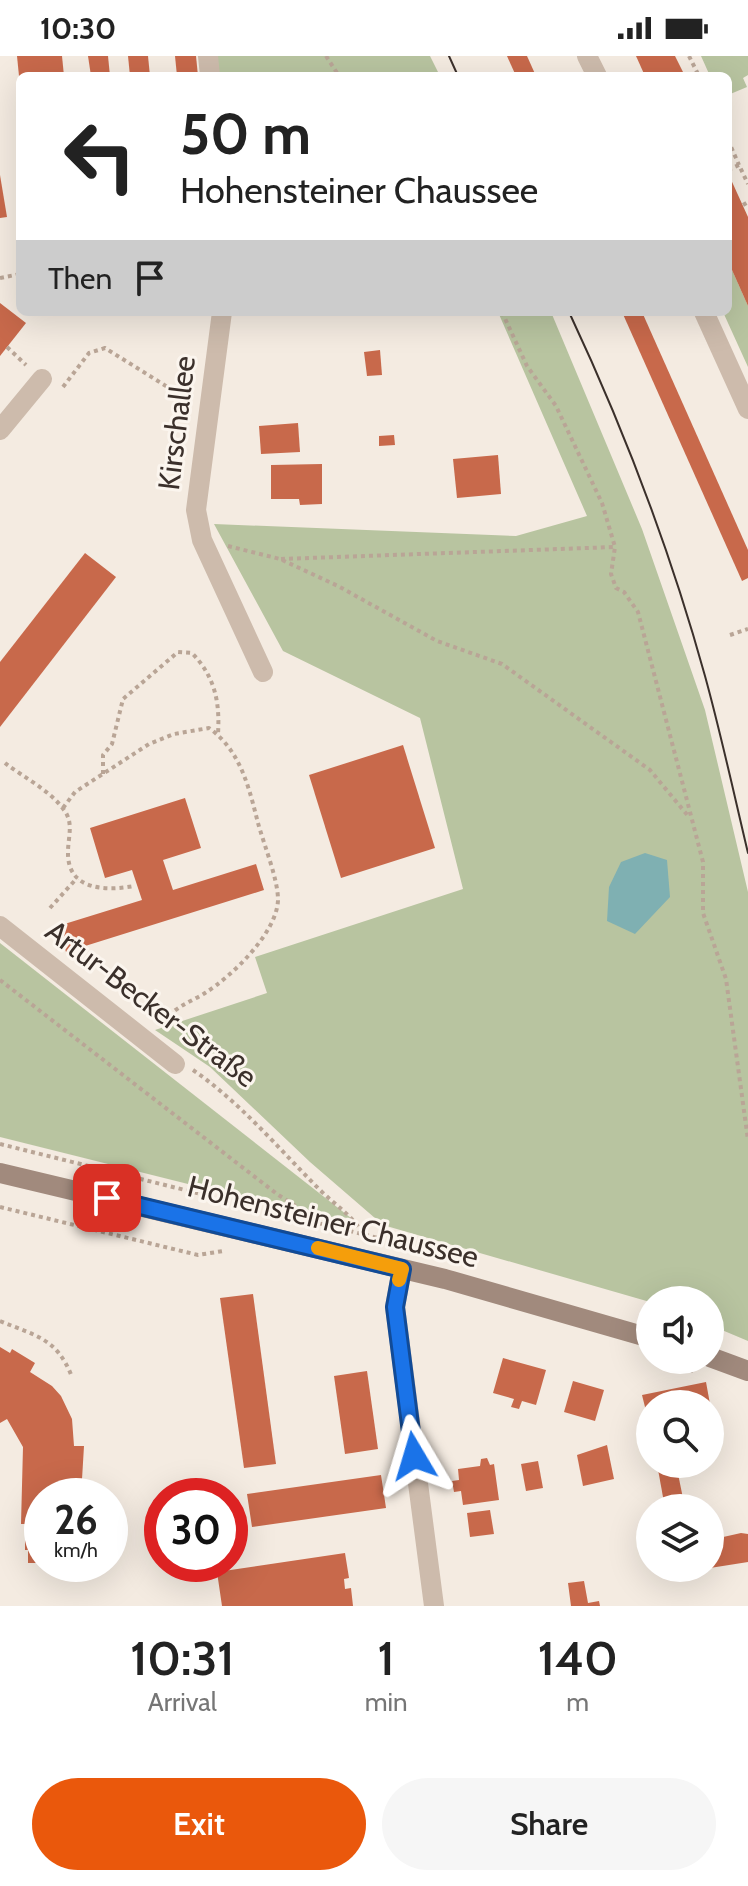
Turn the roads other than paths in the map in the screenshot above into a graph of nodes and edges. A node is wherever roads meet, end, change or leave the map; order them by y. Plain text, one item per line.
1 (221, 316) edge
2 (706, 316) edge
3 (42, 379) dead end
4 (748, 409) edge
5 (0, 430) edge
6 (263, 672) dead end
7 (0, 926) edge
8 (175, 1064) road end
9 (0, 1173) edge
10 (402, 1269) junction
11 (636, 1334) edge
12 (724, 1362) edge
13 (748, 1371) edge
14 (434, 1606) edge

1 - 6 street, Kirschallee
2 - 4 street
3 - 5 street
7 - 8 street, Artur-Becker-Straße
9 - 10 main road, Hohensteiner Chaussee
10 - 11 main road, Hohensteiner Chaussee
10 - 14 street
12 - 13 main road

